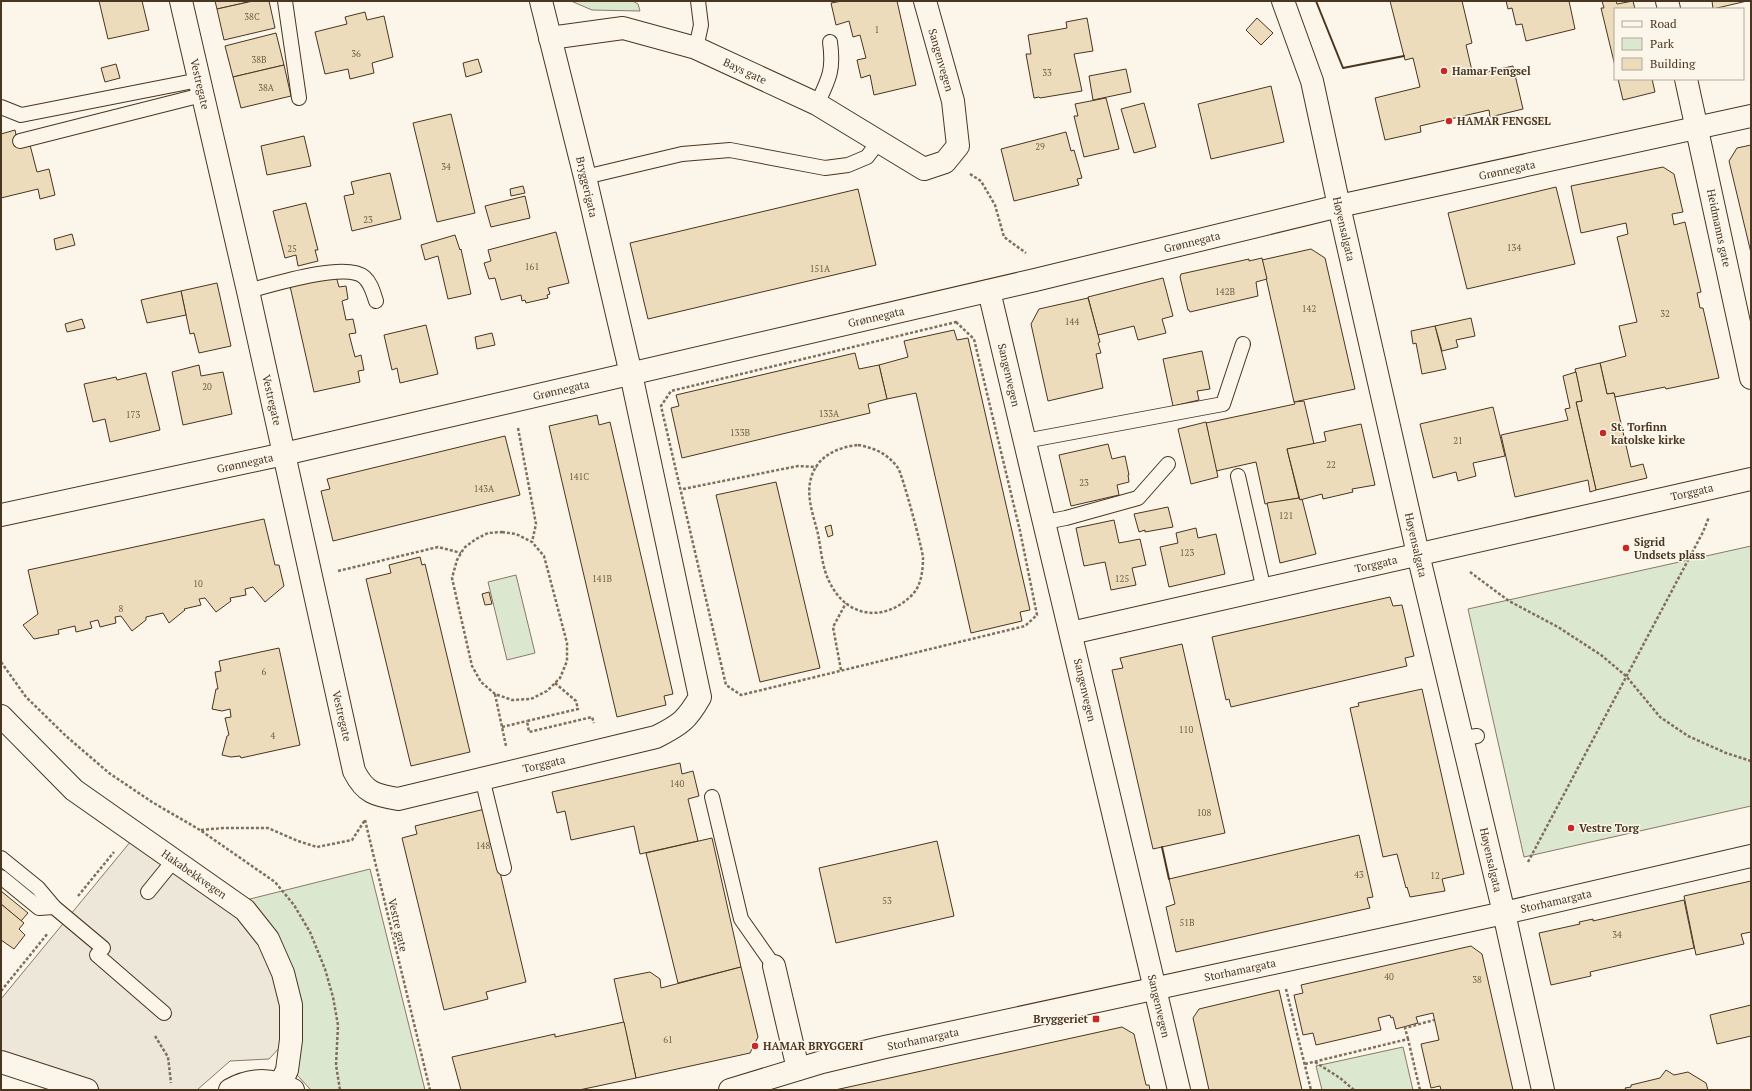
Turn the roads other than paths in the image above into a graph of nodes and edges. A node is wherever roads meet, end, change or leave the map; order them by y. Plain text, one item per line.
1 (180, 1) edge
2 (285, 1) edge
3 (541, 1) edge
4 (698, 1) edge
5 (925, 1) edge
6 (1284, 1) edge
7 (550, 38) junction
8 (830, 42) dead end
9 (696, 48) junction
10 (1686, 80) edge
11 (200, 88) junction
12 (299, 98) dead end
13 (817, 104) junction
14 (1, 107) edge
15 (1751, 116) edge
16 (1698, 128) junction
17 (20, 141) dead end
18 (879, 141) junction
19 (924, 169) joint
20 (585, 177) junction
21 (1339, 206) junction
22 (248, 291) junction
23 (989, 291) junction
24 (376, 301) dead end
25 (1244, 344) dead end
26 (630, 374) junction
27 (1751, 378) edge
28 (1025, 441) junction
29 (284, 454) junction
30 (1168, 464) dead end
31 (1238, 476) dead end
32 (1751, 479) edge
33 (1, 514) edge
34 (1045, 522) junction
35 (1418, 554) junction
36 (1264, 590) junction
37 (1071, 633) junction
38 (700, 697) joint
39 (1, 716) edge
40 (482, 778) junction
41 (372, 793) joint
42 (712, 797) dead end
43 (1751, 856) edge
44 (1, 858) edge
45 (174, 860) junction
46 (504, 868) dead end
47 (1, 877) edge
48 (148, 892) dead end
49 (54, 907) junction
50 (1504, 913) junction
51 (774, 966) joint
52 (1156, 989) junction
53 (164, 1013) dead end
54 (1, 1062) edge
55 (798, 1069) junction
56 (288, 1087) edge
57 (736, 1089) edge
58 (88, 1090) edge
59 (230, 1090) edge
60 (1179, 1090) edge
61 (1543, 1090) edge

1 - 11 street, Vestregate
2 - 12 lane
3 - 7 street, Bryggerigata
4 - 9 lane
5 - 19 street, Sangenvegen
6 - 21 street, Høyensalgata
7 - 9 street, Bays gate
7 - 20 street, Bryggerigata
8 - 13 lane
9 - 13 street, Bays gate
10 - 16 street, Heidmanns gate
11 - 14 lane
11 - 17 lane
11 - 22 street, Vestregate
13 - 18 street, Bays gate
15 - 16 street, Grønnegata
16 - 21 street, Grønnegata
16 - 27 street, Heidmanns gate
18 - 19 street, Bays gate
18 - 20 lane
20 - 26 street, Bryggerigata
21 - 23 street, Grønnegata
21 - 35 street, Høyensalgata
22 - 24 lane
22 - 29 street, Vestregate
23 - 26 street, Grønnegata
23 - 28 street, Sangenvegen
25 - 28 lane
26 - 29 street, Grønnegata
26 - 38 street, Bryggerigata
28 - 34 street, Sangenvegen
29 - 33 street, Grønnegata
29 - 41 street, Vestregate
30 - 34 lane
31 - 36 lane
32 - 35 street, Torggata
34 - 37 street, Sangenvegen
35 - 36 street, Torggata
35 - 50 street, Høyensalgata
36 - 37 street, Torggata
37 - 52 street, Sangenvegen
38 - 40 street, Torggata
39 - 45 street, Hakabekkvegen
40 - 41 street, Torggata
40 - 46 lane
42 - 51 lane
43 - 50 street, Storhamargata
44 - 49 lane
45 - 48 lane
45 - 56 street, Hakabekkvegen
47 - 49 lane
49 - 53 lane
50 - 52 street, Storhamargata
50 - 61 street, Høyensalgata
51 - 55 street
52 - 55 street, Storhamargata
52 - 60 street, Sangenvegen
54 - 58 street
55 - 57 street, Storhamargata
56 - 59 street

